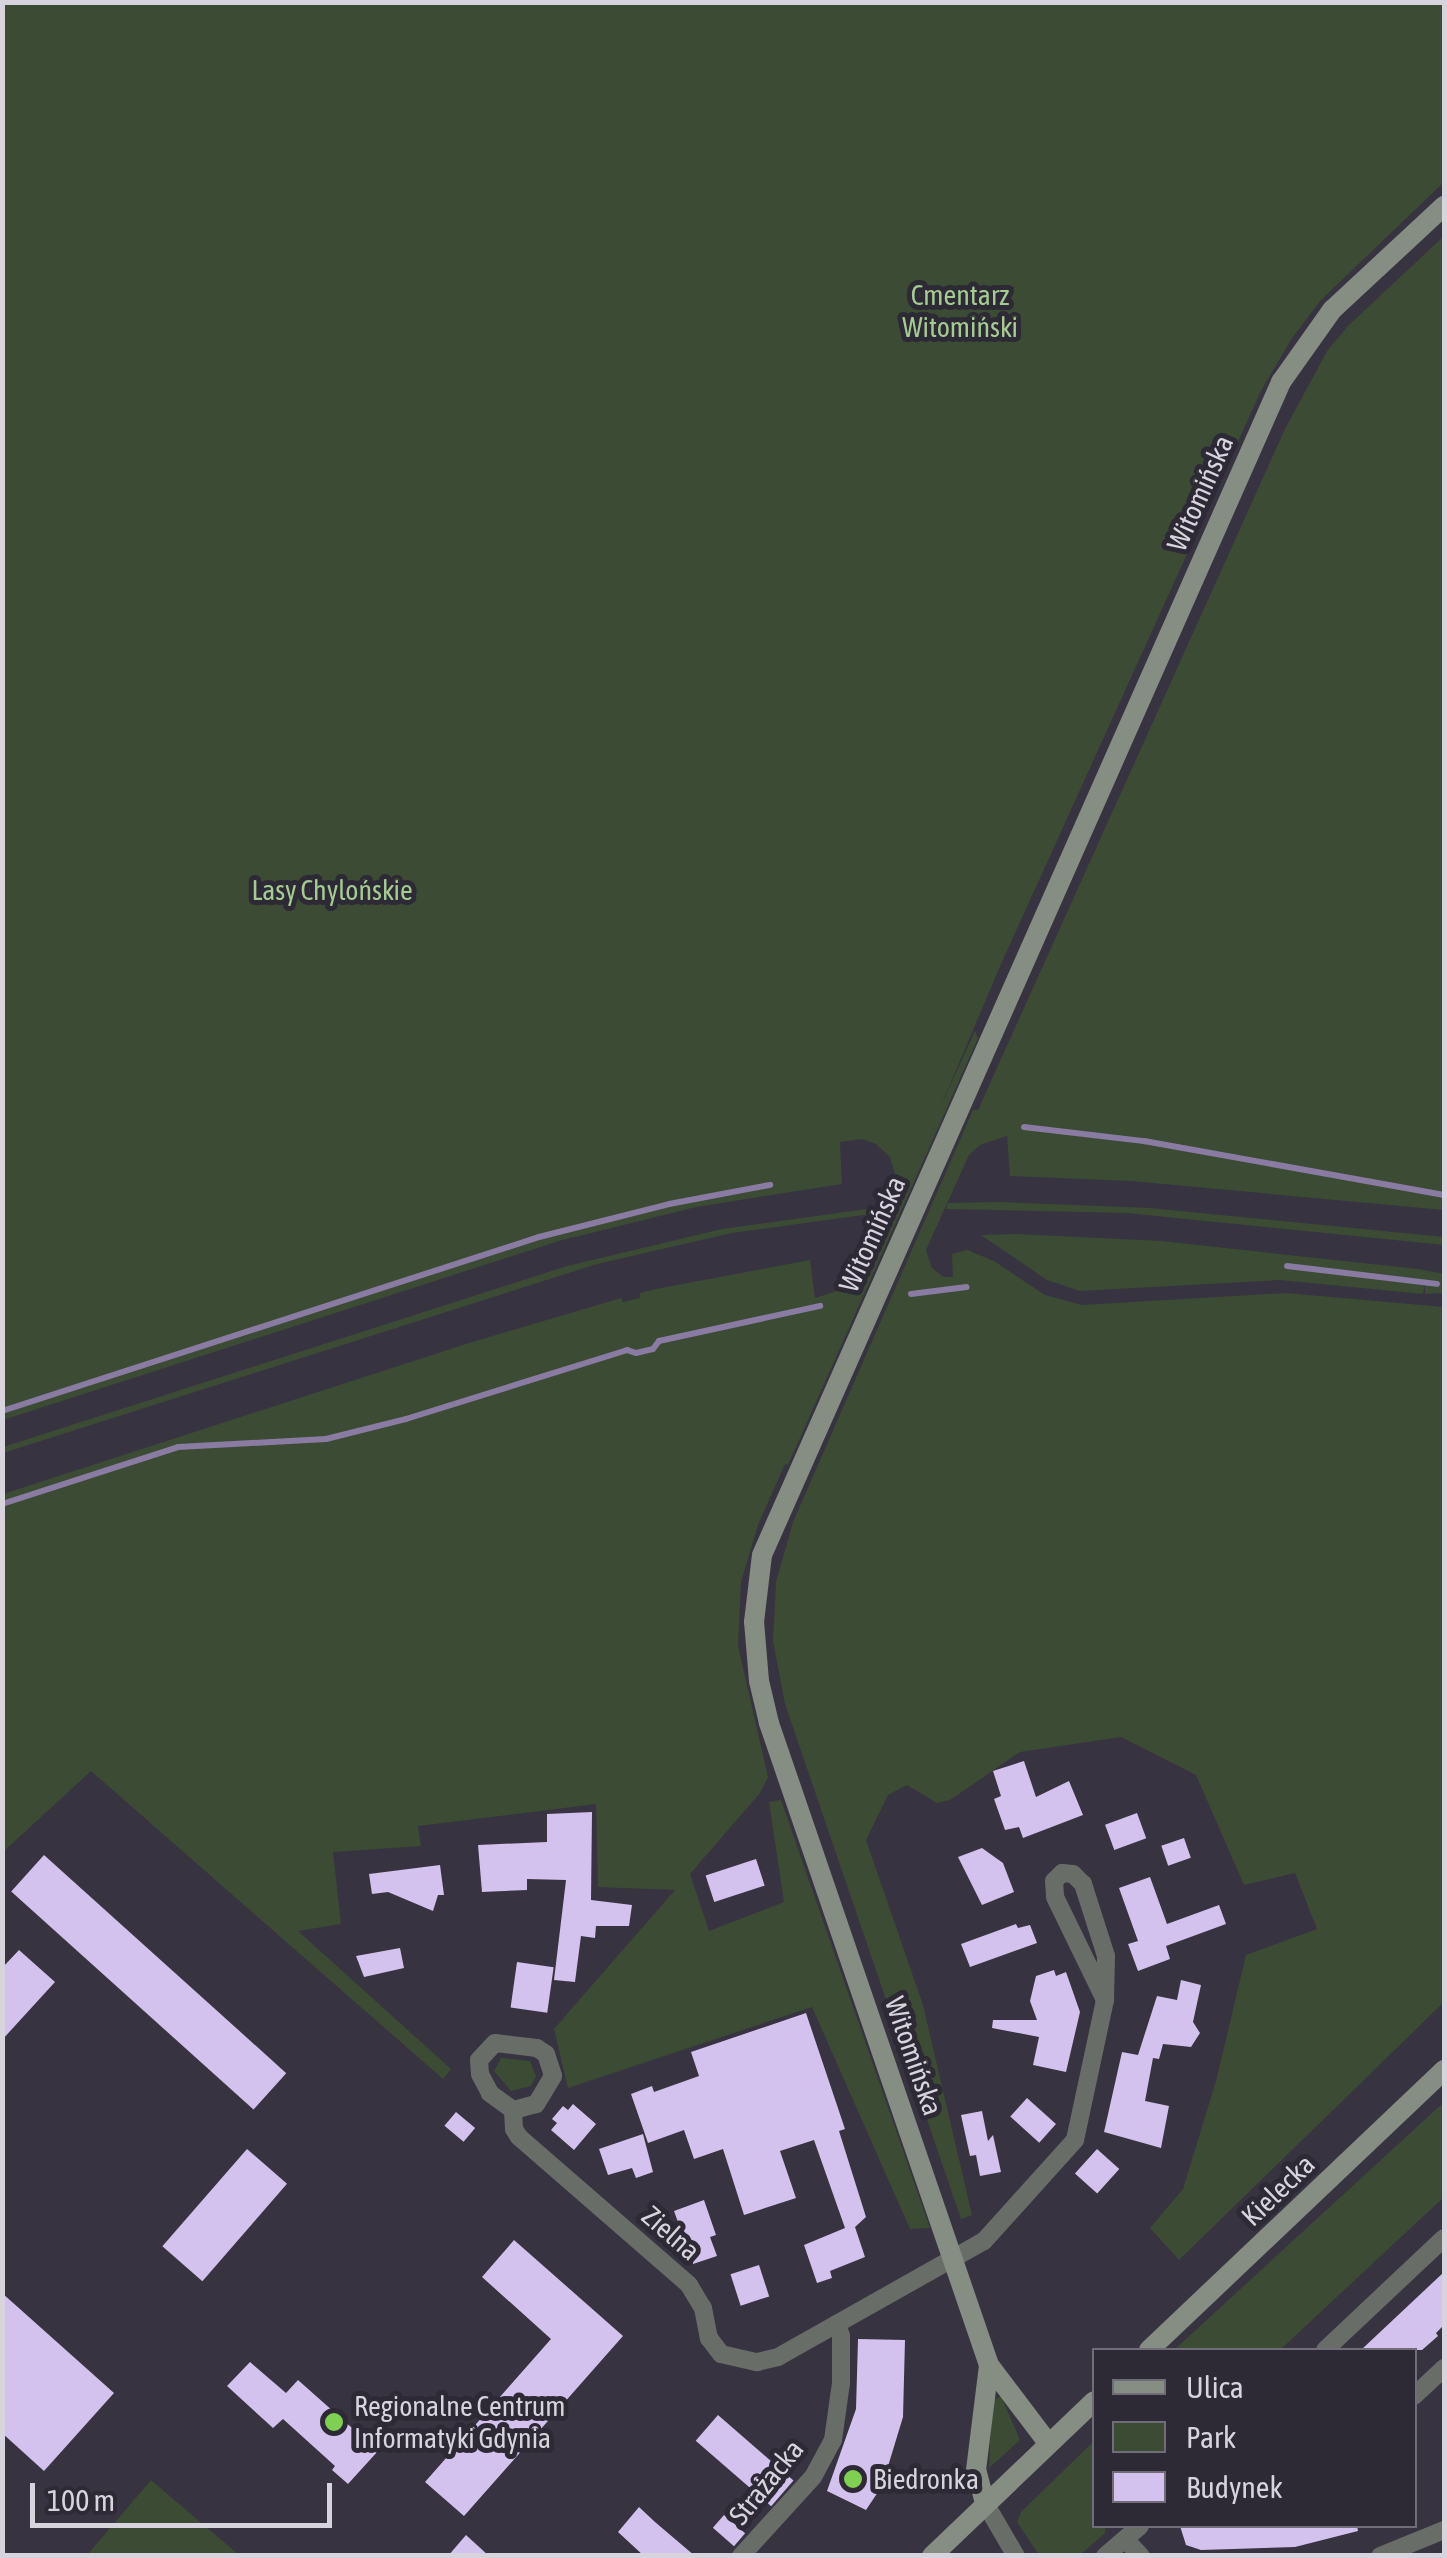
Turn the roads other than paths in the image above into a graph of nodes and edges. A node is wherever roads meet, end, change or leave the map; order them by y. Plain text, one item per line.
1 (1444, 206) edge
2 (1105, 2000) junction
3 (1444, 2070) edge
4 (514, 2110) junction
5 (1444, 2238) edge
6 (954, 2256) junction
7 (837, 2324) junction
8 (1151, 2348) edge
9 (1326, 2348) edge
10 (989, 2365) junction
11 (1444, 2368) edge
12 (1417, 2393) edge
13 (1092, 2403) edge
14 (1048, 2444) junction
15 (986, 2503) junction
16 (1138, 2528) edge
17 (1444, 2530) edge
18 (1125, 2539) junction
19 (745, 2551) edge
20 (932, 2556) edge
21 (1016, 2556) edge
22 (1105, 2556) edge
23 (1141, 2556) edge
24 (1380, 2556) edge

1 - 6 street, Witomińska
2 - 2 street, Zielna
2 - 6 street, Zielna
3 - 8 street, Kielecka
4 - 4 street, Zielna
4 - 7 street, Zielna
5 - 9 street
6 - 7 street, Zielna
6 - 10 street, Witomińska
7 - 19 street, Strażacka
10 - 14 street, Witomińska
10 - 15 street, Witomińska
11 - 12 street
13 - 14 street
14 - 15 street
15 - 20 street
15 - 21 street
16 - 18 street
17 - 24 street
18 - 22 street
18 - 23 street

